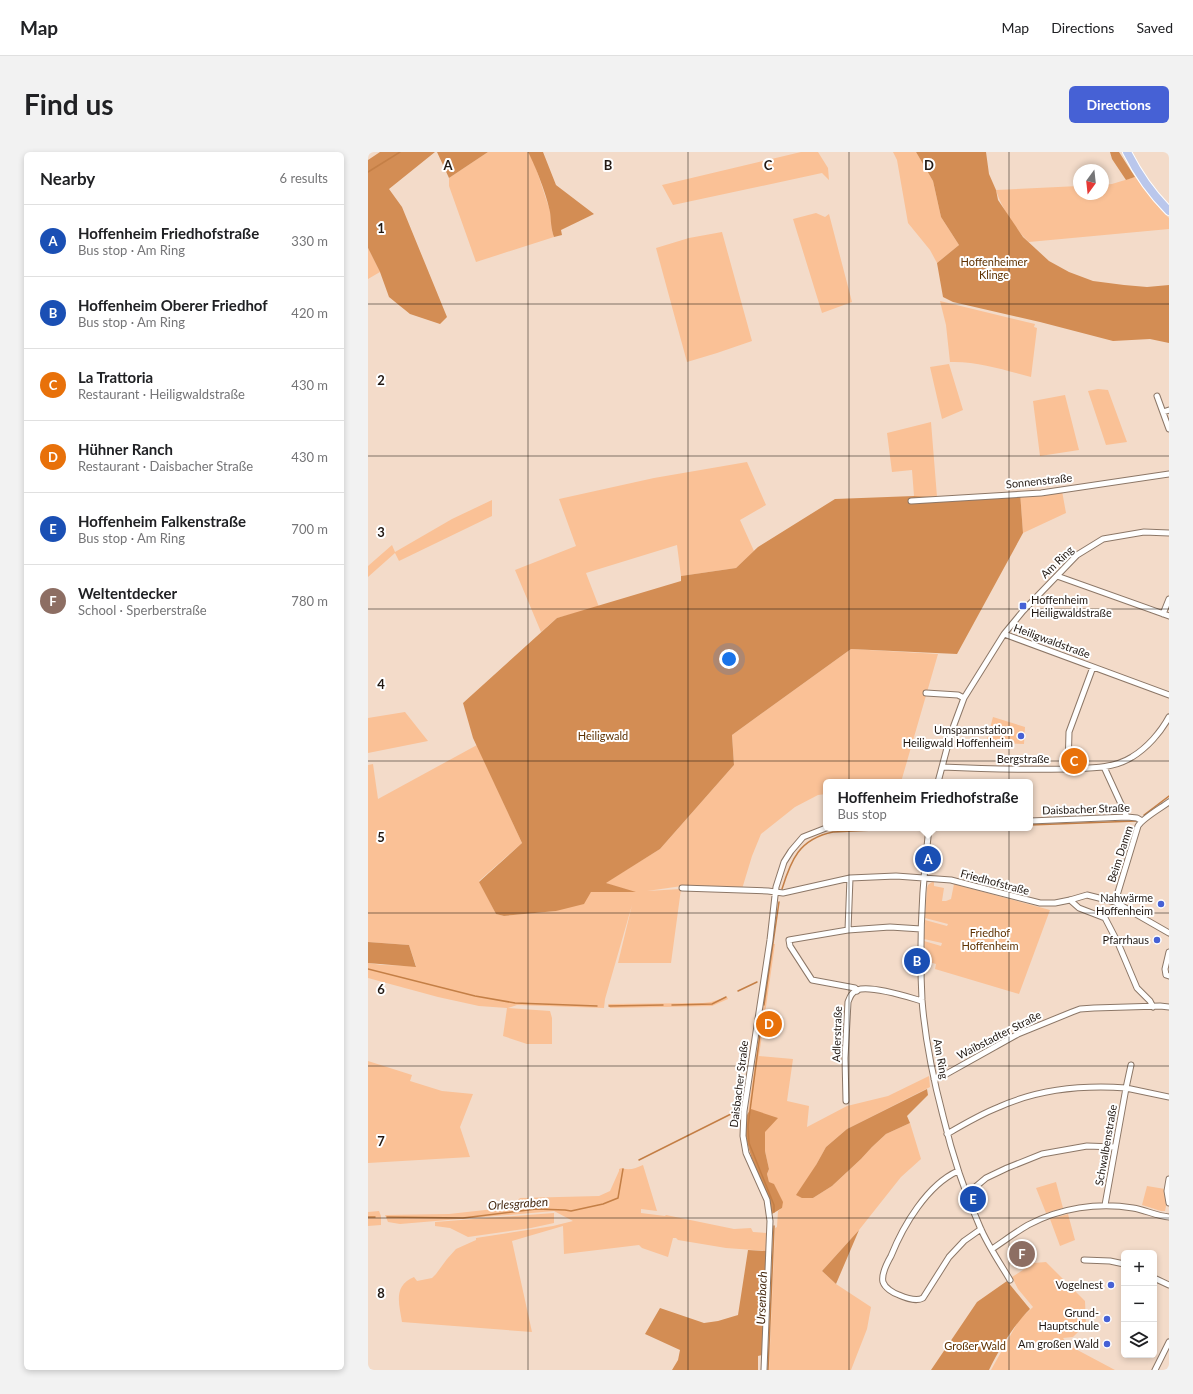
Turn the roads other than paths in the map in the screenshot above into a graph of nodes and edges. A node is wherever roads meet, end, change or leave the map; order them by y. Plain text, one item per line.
1 (1127, 152) edge
2 (1169, 211) edge
3 (1157, 396) dead end
4 (1169, 410) edge
5 (1163, 412) junction
6 (1169, 429) edge
7 (1169, 474) edge
8 (911, 502) dead end
9 (1169, 533) edge
10 (1057, 576) junction
11 (1169, 599) edge
12 (1162, 614) junction
13 (1169, 616) edge
14 (1004, 634) junction
15 (1094, 667) junction
16 (926, 693) dead end
17 (1169, 695) edge
18 (964, 698) junction
19 (1169, 716) edge
20 (942, 767) junction
21 (1104, 767) junction
22 (1068, 768) junction
23 (939, 779) edge
24 (1169, 802) edge
25 (1126, 817) junction
26 (1033, 821) edge
27 (1142, 821) junction
28 (823, 829) edge
29 (929, 831) edge
30 (850, 878) junction
31 (923, 879) junction
32 (682, 888) dead end
33 (775, 893) junction
34 (1070, 900) junction
35 (1115, 902) junction
36 (921, 929) junction
37 (848, 930) junction
38 (1169, 933) edge
39 (1169, 952) edge
40 (1169, 976) edge
41 (857, 990) junction
42 (922, 1001) junction
43 (1152, 1007) junction
44 (1169, 1007) edge
45 (1131, 1065) dead end
46 (934, 1079) junction
47 (1126, 1088) junction
48 (1169, 1097) edge
49 (846, 1101) dead end
50 (947, 1134) junction
51 (1115, 1147) junction
52 (958, 1171) junction
53 (1169, 1179) edge
54 (967, 1194) junction
55 (1169, 1202) edge
56 (1105, 1205) junction
57 (1169, 1217) edge
58 (981, 1229) junction
59 (992, 1249) junction
60 (1084, 1260) dead end
61 (1121, 1263) edge
62 (1157, 1279) edge
63 (1010, 1280) dead end
64 (1169, 1285) edge
65 (1169, 1342) edge
66 (764, 1370) edge
67 (1155, 1370) edge

1 - 2 main road
3 - 5 street
4 - 5 street
5 - 6 street
7 - 8 street, Sonnenstraße
9 - 10 street, Am Ring
10 - 12 street
10 - 14 street, Am Ring
11 - 12 street
12 - 13 street
14 - 15 street, Heiligwaldstraße
14 - 18 street, Am Ring
15 - 17 street, Heiligwaldstraße
15 - 22 street, Heiligwaldstraße
16 - 18 street
18 - 20 street, Am Ring
19 - 21 street, Bergstraße
20 - 22 street, Bergstraße
20 - 23 street, Am Ring
21 - 22 street, Bergstraße
21 - 25 street
24 - 27 street, Beim Damm
25 - 26 street, Daisbacher Straße
25 - 27 street, Daisbacher Straße
27 - 35 street, Beim Damm
28 - 33 street, Daisbacher Straße
29 - 31 street, Am Ring
30 - 31 street, Friedhofstraße
30 - 33 street, Friedhofstraße
30 - 37 street
31 - 34 street, Friedhofstraße
31 - 36 street, Am Ring
32 - 33 street
33 - 66 street, Daisbacher Straße
34 - 35 street, Friedhofstraße
34 - 43 street
35 - 38 street, Friedhofstraße
36 - 37 street
36 - 42 street, Am Ring
37 - 41 street
39 - 40 street
41 - 42 street
41 - 49 street, Adlerstraße
42 - 46 street, Am Ring
43 - 44 street, Waibstadter Straße
43 - 46 street, Waibstadter Straße
45 - 47 street, Schwalbenstraße
46 - 50 street, Am Ring
47 - 48 street
47 - 50 street
47 - 51 street, Schwalbenstraße
50 - 52 street, Am Ring
51 - 54 street
51 - 56 street, Schwalbenstraße
52 - 54 street, Am Ring
52 - 58 street
53 - 55 street
54 - 58 street, Am Ring
56 - 57 street
56 - 59 street
58 - 59 street, Am Ring
59 - 63 street, Am Ring
60 - 61 street
62 - 64 street
65 - 67 street

